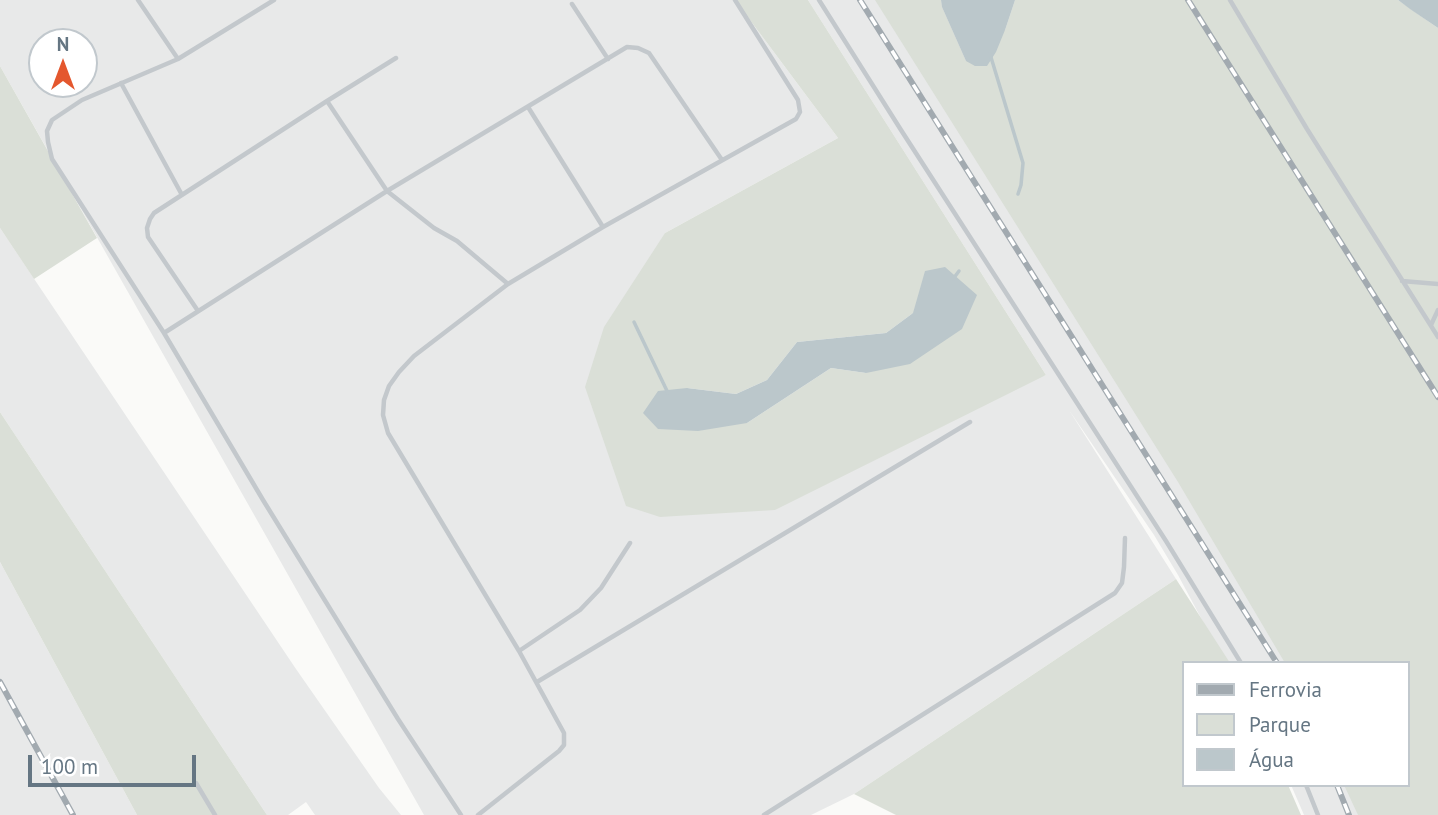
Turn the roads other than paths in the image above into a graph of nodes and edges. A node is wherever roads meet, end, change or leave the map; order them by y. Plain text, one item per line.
1 (138, 0) edge
2 (274, 0) edge
3 (735, 0) edge
4 (819, 0) edge
5 (1230, 0) edge
6 (572, 4) dead end
7 (396, 58) dead end
8 (178, 59) junction
9 (608, 59) junction
10 (121, 83) junction
11 (327, 101) junction
12 (528, 107) junction
13 (722, 160) junction
14 (387, 191) junction
15 (182, 195) junction
16 (603, 227) junction
17 (1402, 281) junction
18 (508, 284) junction
19 (1438, 284) edge
20 (1438, 310) edge
21 (198, 311) junction
22 (1431, 326) junction
23 (164, 333) junction
24 (1438, 337) edge
25 (970, 422) dead end
26 (1125, 538) dead end
27 (630, 543) dead end
28 (519, 651) junction
29 (1240, 661) edge
30 (537, 682) junction
31 (196, 783) dead end
32 (1307, 787) edge
33 (215, 815) edge
34 (461, 815) edge
35 (478, 815) edge
36 (764, 815) edge
37 (1318, 815) edge

1 - 8 lane
2 - 8 lane
3 - 13 lane
4 - 29 lane
5 - 17 lane
6 - 9 lane
7 - 11 lane
8 - 10 lane
9 - 12 lane
9 - 13 lane
10 - 15 lane
10 - 23 lane
11 - 14 lane
11 - 15 lane
12 - 14 lane
12 - 16 lane
13 - 16 lane
14 - 18 lane
14 - 21 lane
15 - 21 lane
16 - 18 lane
17 - 19 lane
17 - 22 lane
18 - 28 lane
20 - 22 lane
21 - 23 lane
22 - 24 lane
23 - 34 lane
25 - 30 lane
26 - 36 lane
27 - 28 lane
28 - 30 lane
30 - 35 lane
31 - 33 lane
32 - 37 lane

